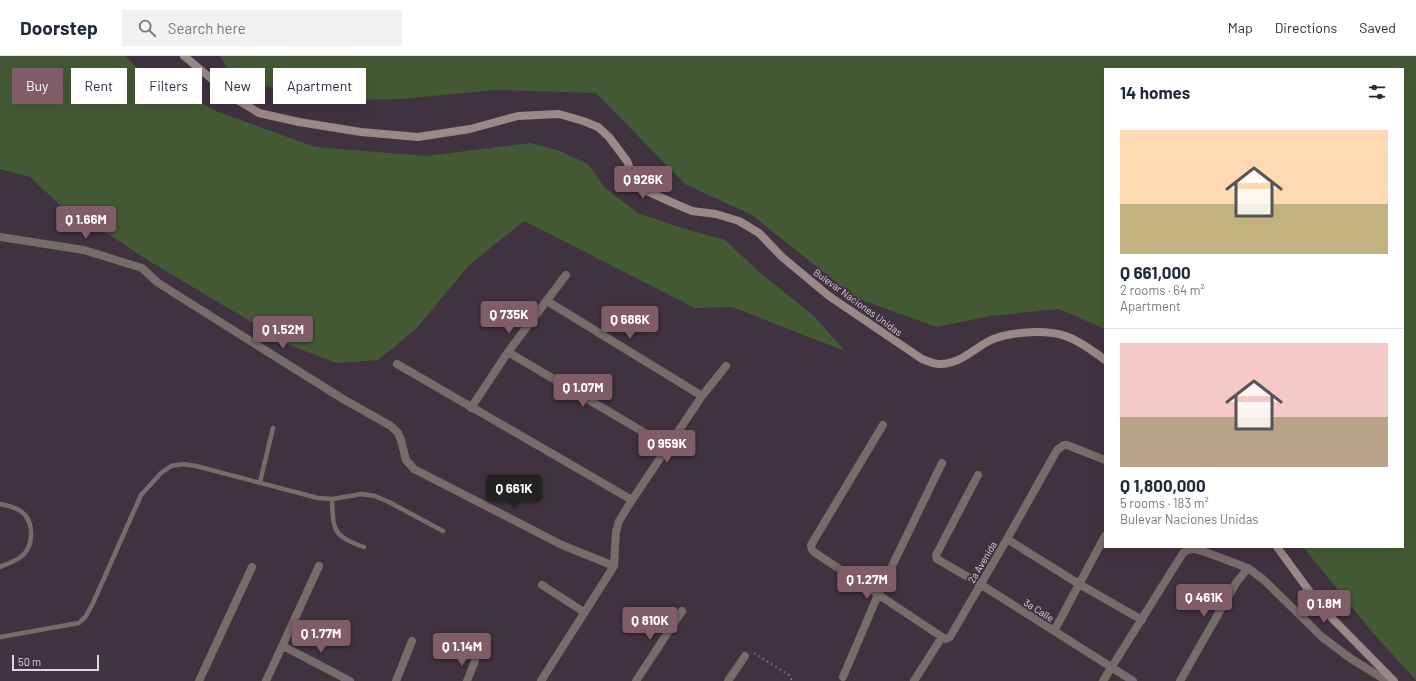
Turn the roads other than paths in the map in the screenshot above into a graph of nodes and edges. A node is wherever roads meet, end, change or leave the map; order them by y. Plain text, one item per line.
1 (184, 56) edge
2 (0, 237) edge
3 (566, 274) dead end
4 (547, 302) junction
5 (508, 352) junction
6 (1104, 359) edge
7 (397, 364) dead end
8 (726, 366) dead end
9 (702, 396) junction
10 (471, 408) junction
11 (883, 425) dead end
12 (273, 428) dead end
13 (667, 446) junction
14 (1104, 460) edge
15 (942, 463) dead end
16 (978, 475) dead end
17 (260, 482) junction
18 (332, 499) junction
19 (632, 500) junction
20 (0, 504) edge
21 (443, 531) dead end
22 (1104, 538) edge
23 (1007, 539) junction
24 (364, 547) dead end
25 (1278, 548) edge
26 (319, 566) dead end
27 (614, 566) junction
28 (0, 567) edge
29 (252, 567) dead end
30 (1248, 568) junction
31 (980, 584) junction
32 (1079, 584) junction
33 (542, 585) dead end
34 (878, 595) junction
35 (682, 611) dead end
36 (584, 612) junction
37 (1142, 620) junction
38 (1054, 631) junction
39 (942, 637) junction
40 (0, 638) edge
41 (412, 641) dead end
42 (283, 646) junction
43 (745, 656) dead end
44 (475, 661) dead end
45 (1112, 668) junction
46 (843, 677) dead end
47 (199, 681) edge
48 (266, 681) edge
49 (350, 681) edge
50 (396, 681) edge
51 (467, 681) edge
52 (541, 681) edge
53 (636, 681) edge
54 (728, 681) edge
55 (914, 681) edge
56 (1103, 681) edge
57 (1133, 681) edge
58 (1180, 681) edge
59 (1387, 681) edge
60 (1394, 681) edge

1 - 6 main road, Bulevar Naciones Unidas
2 - 27 street
3 - 4 street
4 - 5 street
4 - 9 street
5 - 10 street
5 - 13 street
7 - 10 street
8 - 9 street
9 - 13 street
10 - 19 street
11 - 34 street
12 - 17 lane
13 - 19 street
14 - 23 street, 2a Avenida
15 - 34 street
16 - 31 street, 3a Calle
17 - 18 lane
17 - 40 lane
18 - 21 lane
18 - 24 lane
19 - 27 street
20 - 28 lane
22 - 32 street
23 - 31 street, 2a Avenida
23 - 32 street
25 - 60 main road
26 - 42 street
27 - 36 street
29 - 47 street
30 - 37 street
30 - 58 street
30 - 59 street
31 - 38 street, 3a Calle
31 - 39 street, 2a Avenida
32 - 37 street
32 - 38 street
33 - 36 street
34 - 39 street
34 - 46 street
35 - 53 street
36 - 52 street
37 - 45 street
38 - 45 street, 3a Calle
39 - 55 street, 2a Avenida
41 - 50 street
42 - 48 street
42 - 49 street
43 - 54 street
44 - 51 street
45 - 56 street
45 - 57 street, 3a Calle

